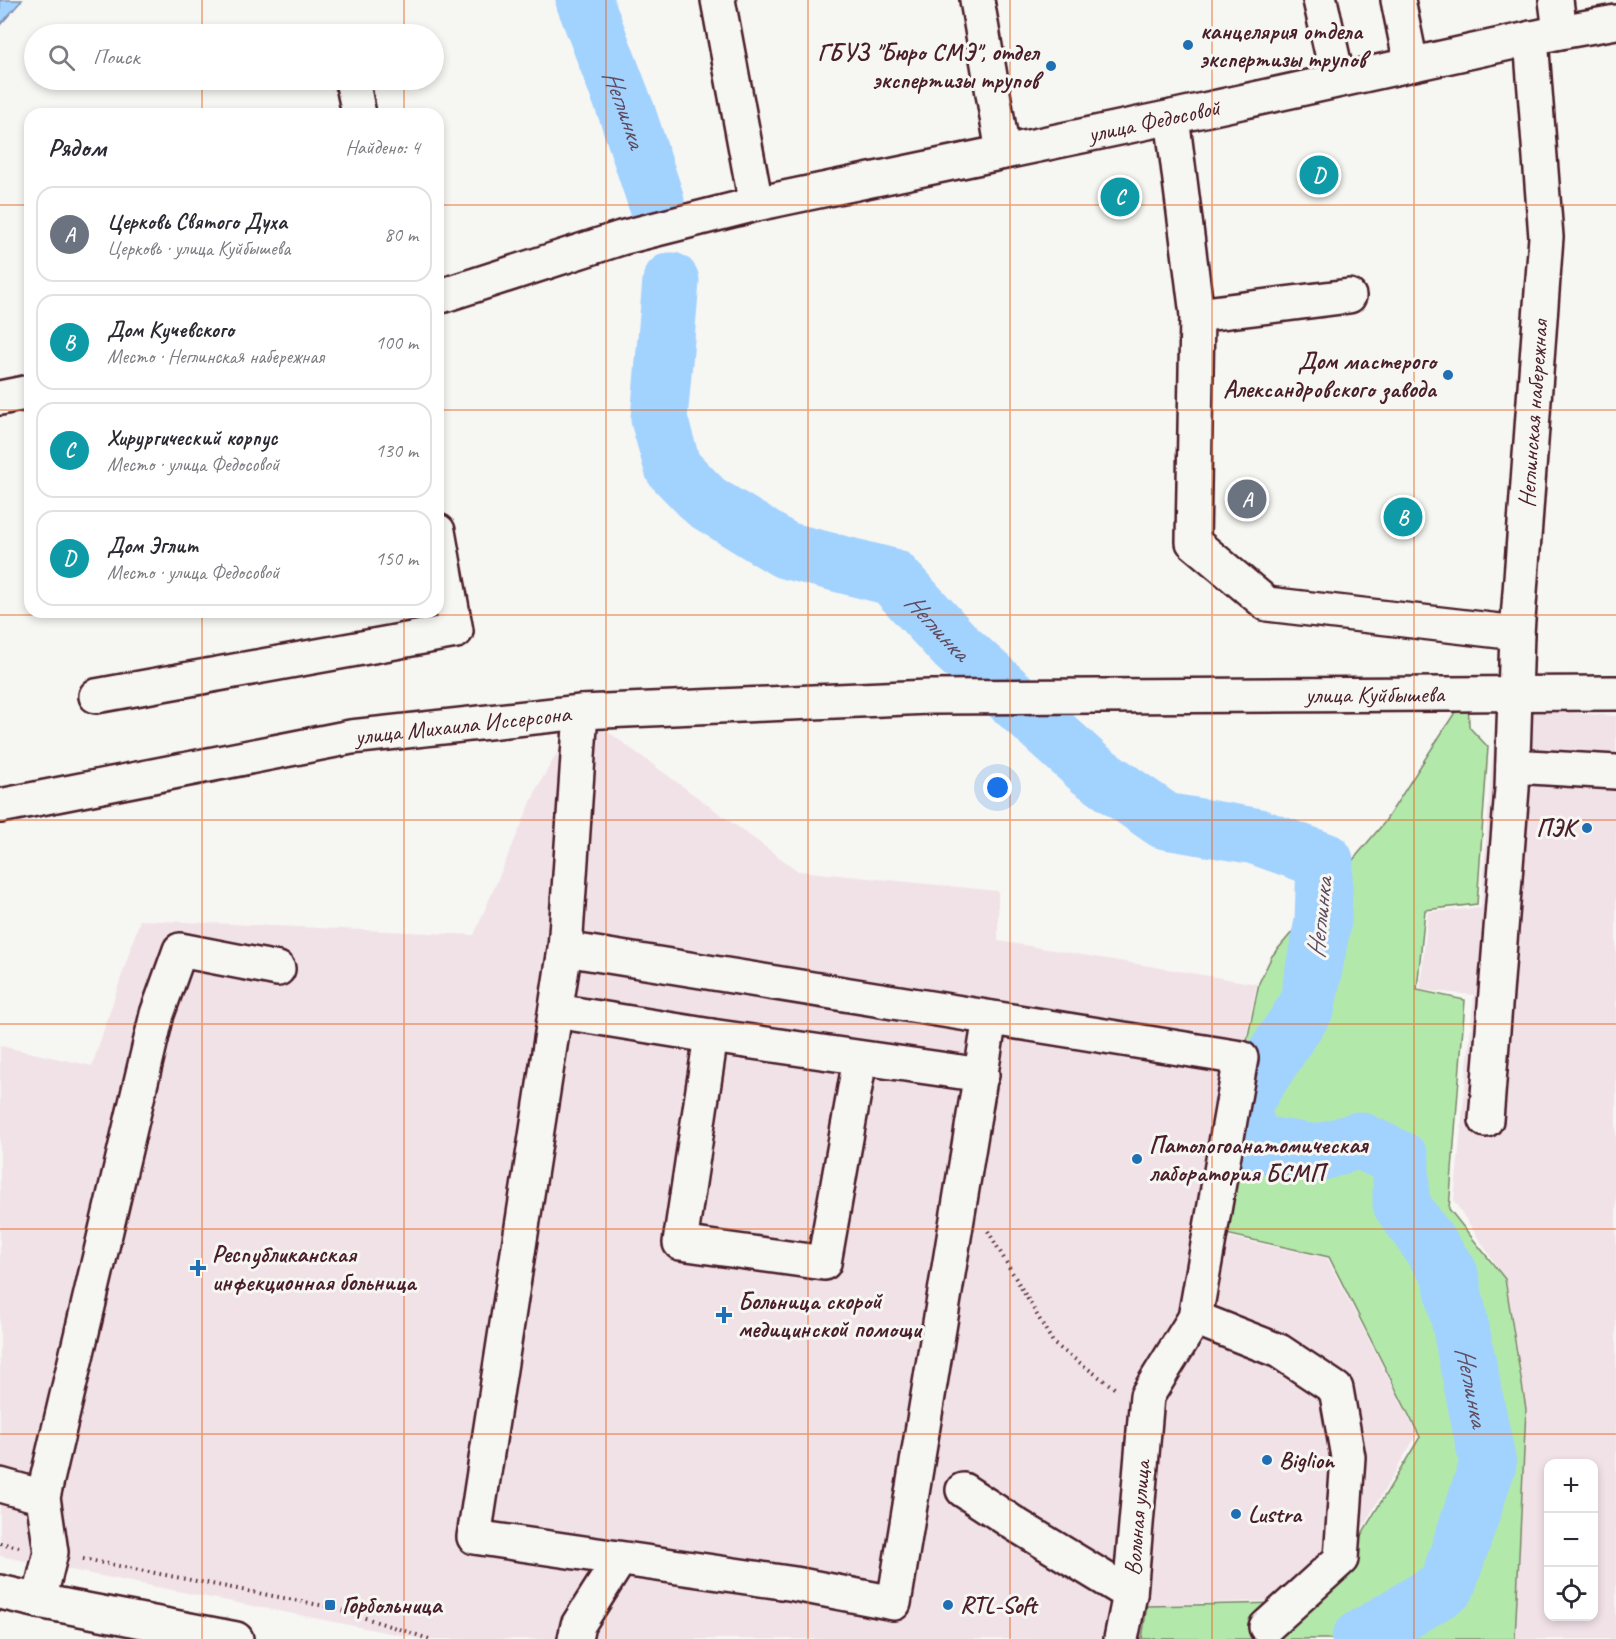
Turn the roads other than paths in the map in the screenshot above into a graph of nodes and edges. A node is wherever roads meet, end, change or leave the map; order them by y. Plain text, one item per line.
1 (718, 0) edge
2 (977, 0) edge
3 (1320, 0) edge
4 (1398, 0) edge
5 (1616, 22) edge
6 (1549, 23) edge
7 (1411, 64) junction
8 (1338, 80) junction
9 (354, 90) edge
10 (358, 108) edge
11 (1172, 117) junction
12 (1003, 152) junction
13 (756, 204) junction
14 (444, 295) edge
15 (1349, 296) dead end
16 (1197, 315) junction
17 (24, 393) edge
18 (0, 398) edge
19 (444, 564) edge
20 (1517, 633) junction
21 (1616, 693) edge
22 (1515, 695) junction
23 (96, 696) dead end
24 (929, 698) joint
25 (581, 712) junction
26 (1616, 772) edge
27 (1513, 777) junction
28 (0, 806) edge
29 (565, 949) junction
30 (278, 969) dead end
31 (556, 1011) junction
32 (990, 1018) junction
33 (711, 1036) junction
34 (860, 1059) junction
35 (982, 1075) junction
36 (1486, 1120) dead end
37 (1195, 1318) junction
38 (0, 1485) edge
39 (963, 1490) dead end
40 (43, 1497) junction
41 (620, 1559) junction
42 (0, 1592) edge
43 (1130, 1594) junction
44 (39, 1601) junction
45 (1266, 1626) dead end
46 (236, 1639) edge
47 (575, 1639) edge
48 (1121, 1639) edge

1 - 13 street
2 - 12 street
3 - 8 street
4 - 7 street
5 - 6 street, улица Федосовой
6 - 7 street, улица Федосовой
6 - 20 street, Неглинская набережная
7 - 8 street, улица Федосовой
8 - 11 street, улица Федосовой
9 - 10 street
11 - 12 street, улица Федосовой
11 - 16 street
12 - 13 street, улица Федосовой
13 - 14 street, улица Федосовой
15 - 16 street
16 - 20 street
17 - 18 street
19 - 23 street
20 - 22 street, Неглинская набережная
21 - 22 street, улица Куйбышева
22 - 24 street, улица Куйбышева
22 - 27 street, Неглинская набережная
24 - 25 street, улица Михаила Иссерсона
25 - 28 street, улица Михаила Иссерсона
25 - 29 street
26 - 27 street
27 - 36 street, Неглинская набережная
29 - 31 street
29 - 32 street
30 - 40 street
31 - 33 street
31 - 41 street
32 - 35 street
32 - 37 street
33 - 34 street
33 - 34 street
34 - 35 street
35 - 41 street
37 - 43 street, Вольная улица
37 - 45 street
38 - 40 street
39 - 43 street
40 - 44 street
41 - 47 street
42 - 44 street
43 - 48 street, Вольная улица
44 - 46 street

